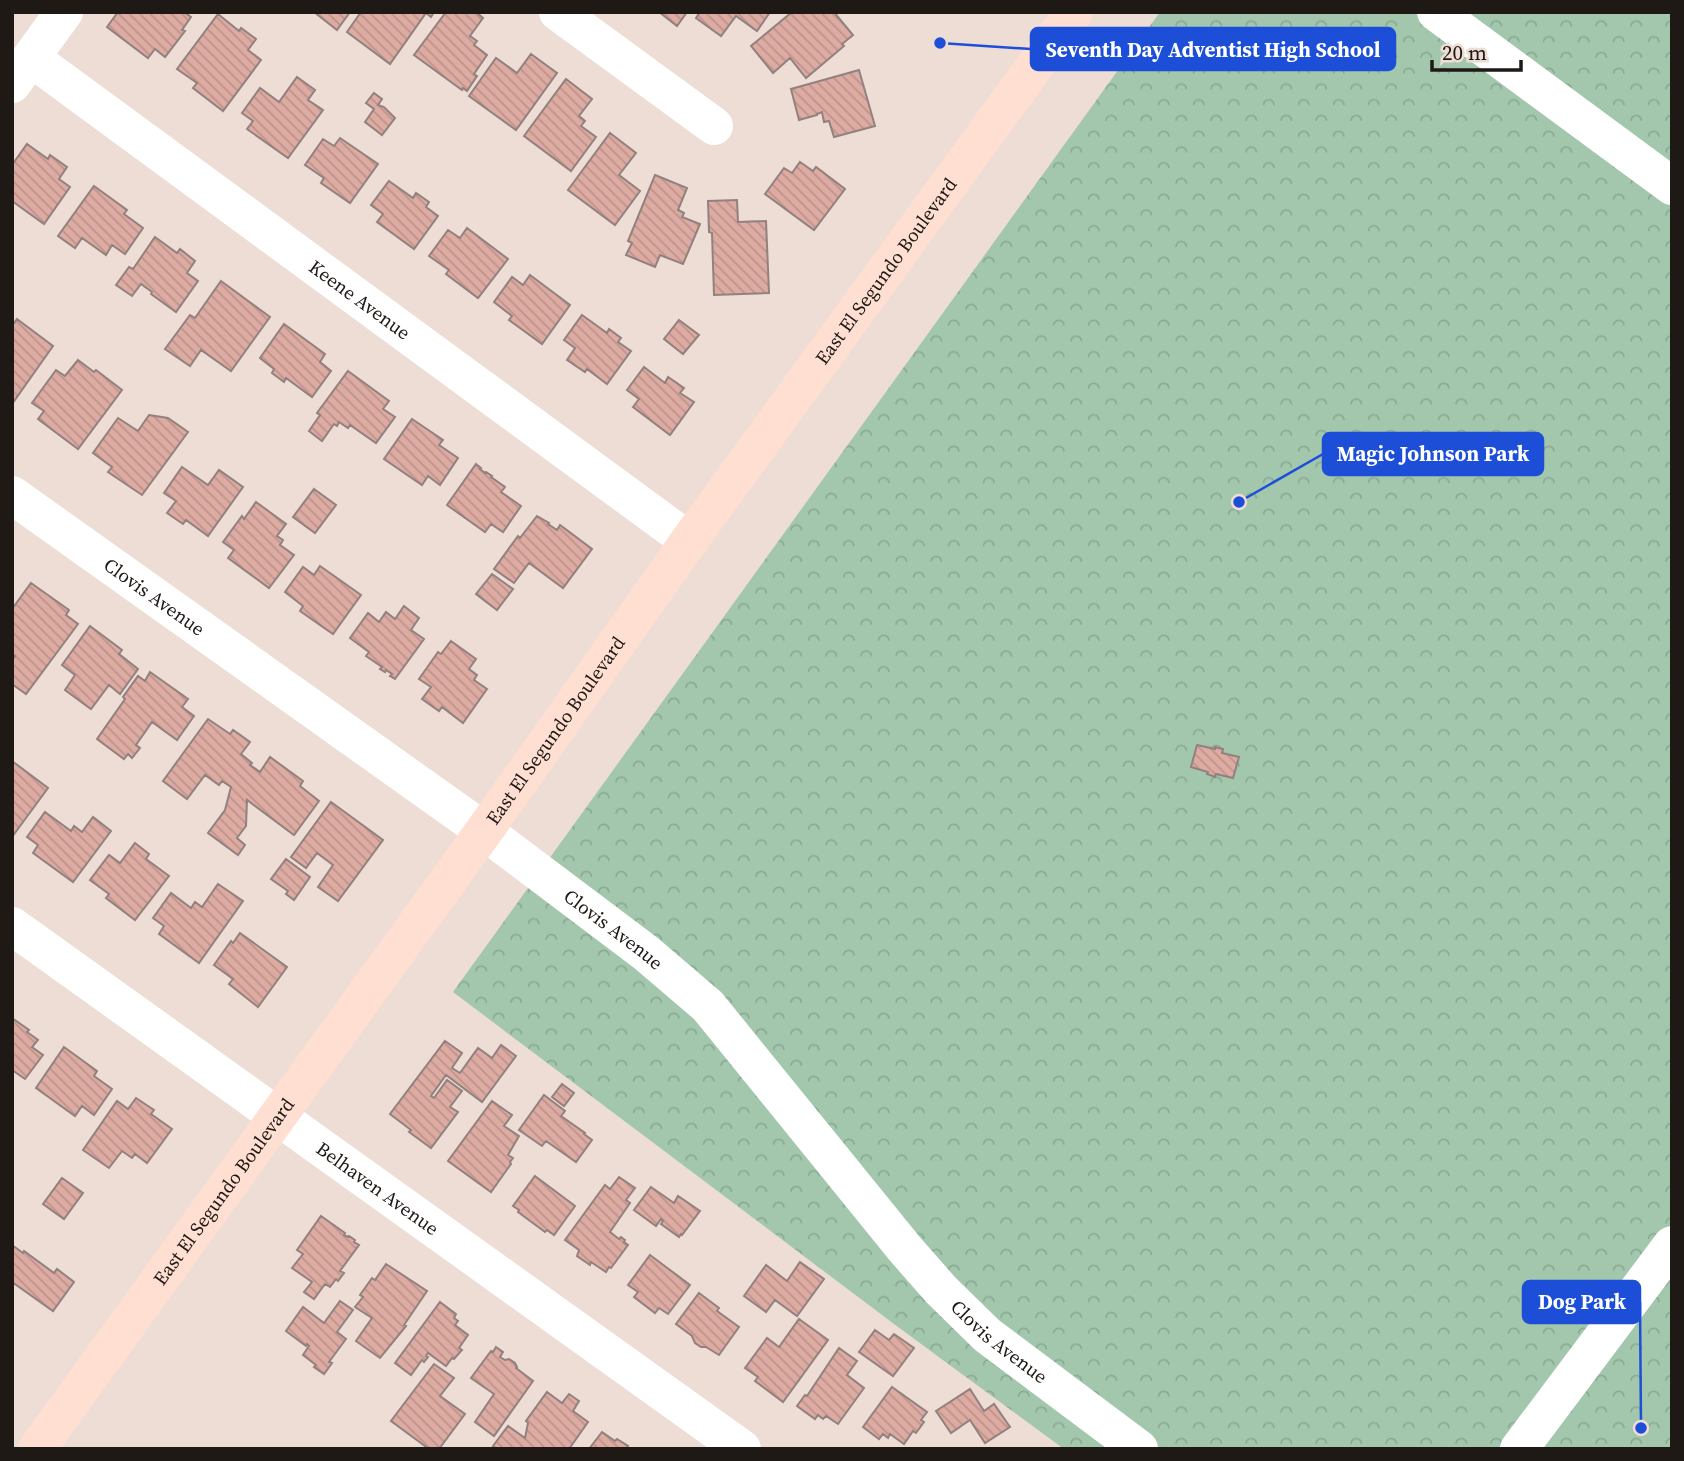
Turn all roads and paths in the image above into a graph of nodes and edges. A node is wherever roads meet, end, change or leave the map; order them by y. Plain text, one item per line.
1 (64, 12) edge
2 (558, 12) edge
3 (1074, 12) edge
4 (1436, 12) edge
5 (22, 71) edge
6 (714, 126) dead end
7 (1672, 186) edge
8 (12, 495) edge
9 (689, 541) junction
10 (484, 831) junction
11 (12, 926) edge
12 (278, 1115) junction
13 (1672, 1245) edge
14 (37, 1449) edge
15 (742, 1449) edge
16 (1139, 1449) edge
17 (1519, 1449) edge

1 - 5 street
2 - 6 street
3 - 9 main road, East El Segundo Boulevard
4 - 7 street
5 - 9 street, Keene Avenue
8 - 10 street, Clovis Avenue
9 - 10 main road, East El Segundo Boulevard
10 - 12 main road, East El Segundo Boulevard
10 - 16 street, Clovis Avenue
11 - 12 street, Belhaven Avenue
12 - 14 main road, East El Segundo Boulevard
12 - 15 street, Belhaven Avenue
13 - 17 street

